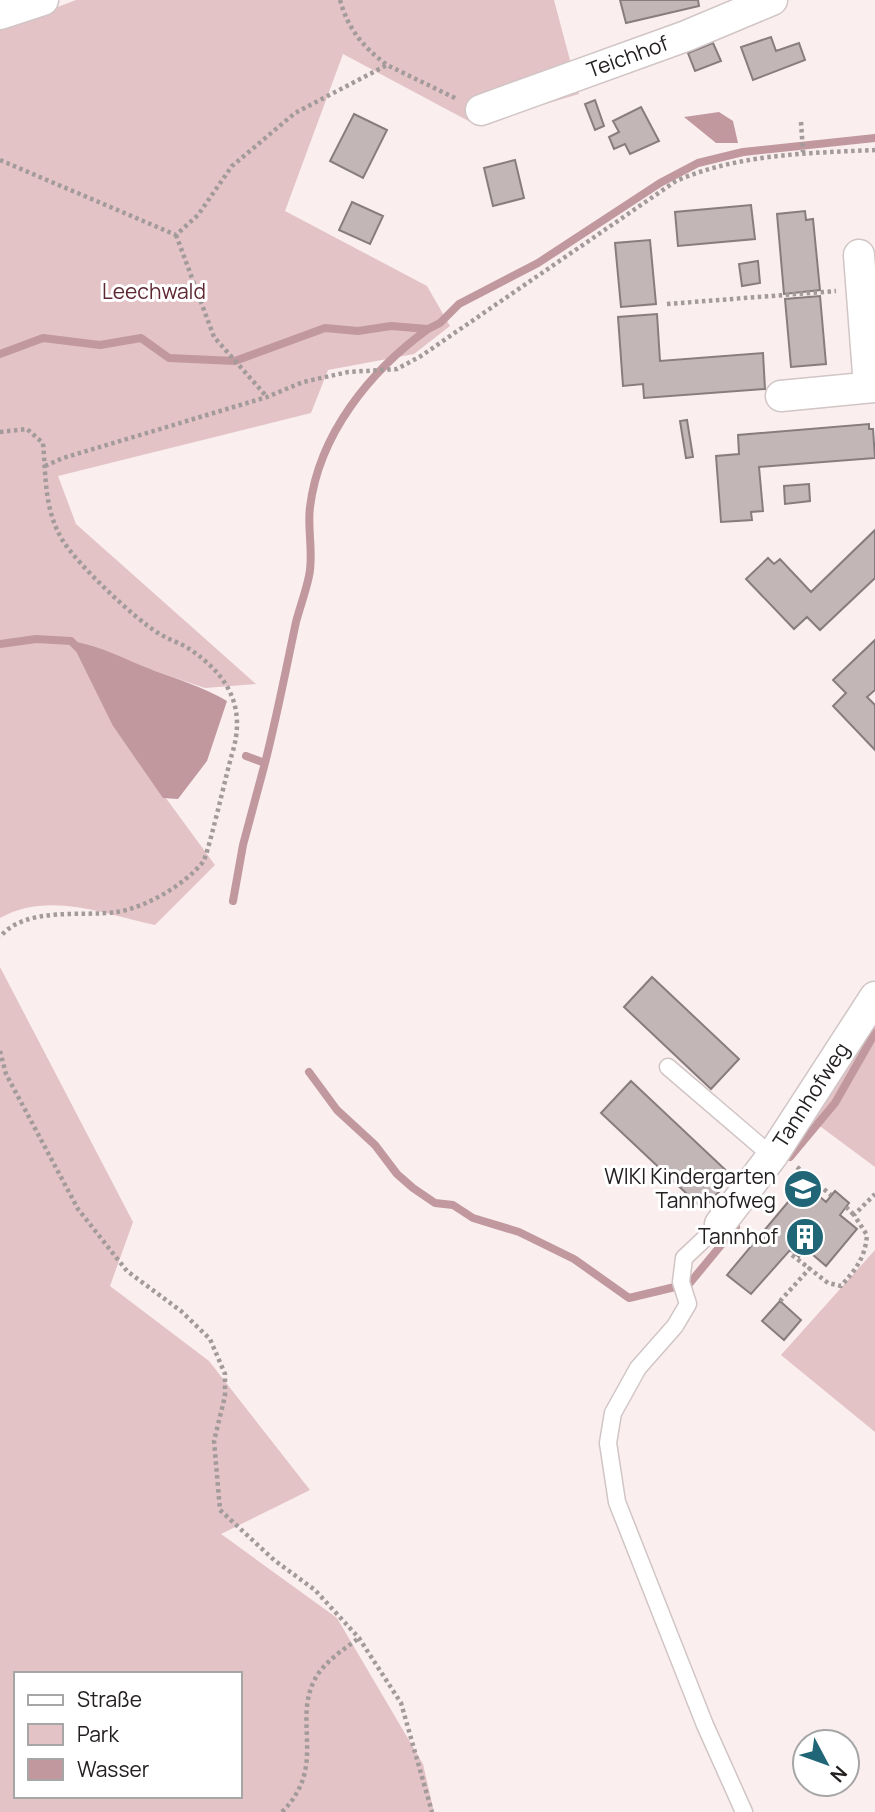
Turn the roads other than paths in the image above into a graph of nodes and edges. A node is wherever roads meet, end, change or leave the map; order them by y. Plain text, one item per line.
1 (43, 0) edge
2 (772, 0) edge
3 (0, 14) edge
4 (481, 110) road end
5 (859, 254) dead end
6 (872, 387) edge
7 (781, 396) dead end
8 (875, 997) edge
9 (668, 1068) dead end
10 (774, 1153) junction
11 (720, 1224) joint
12 (744, 1812) edge

1 - 3 street
2 - 4 street, Teichhof
5 - 6 street
6 - 7 street
8 - 10 street, Tannhofweg
9 - 10 lane
10 - 11 street, Tannhofweg
11 - 12 lane

